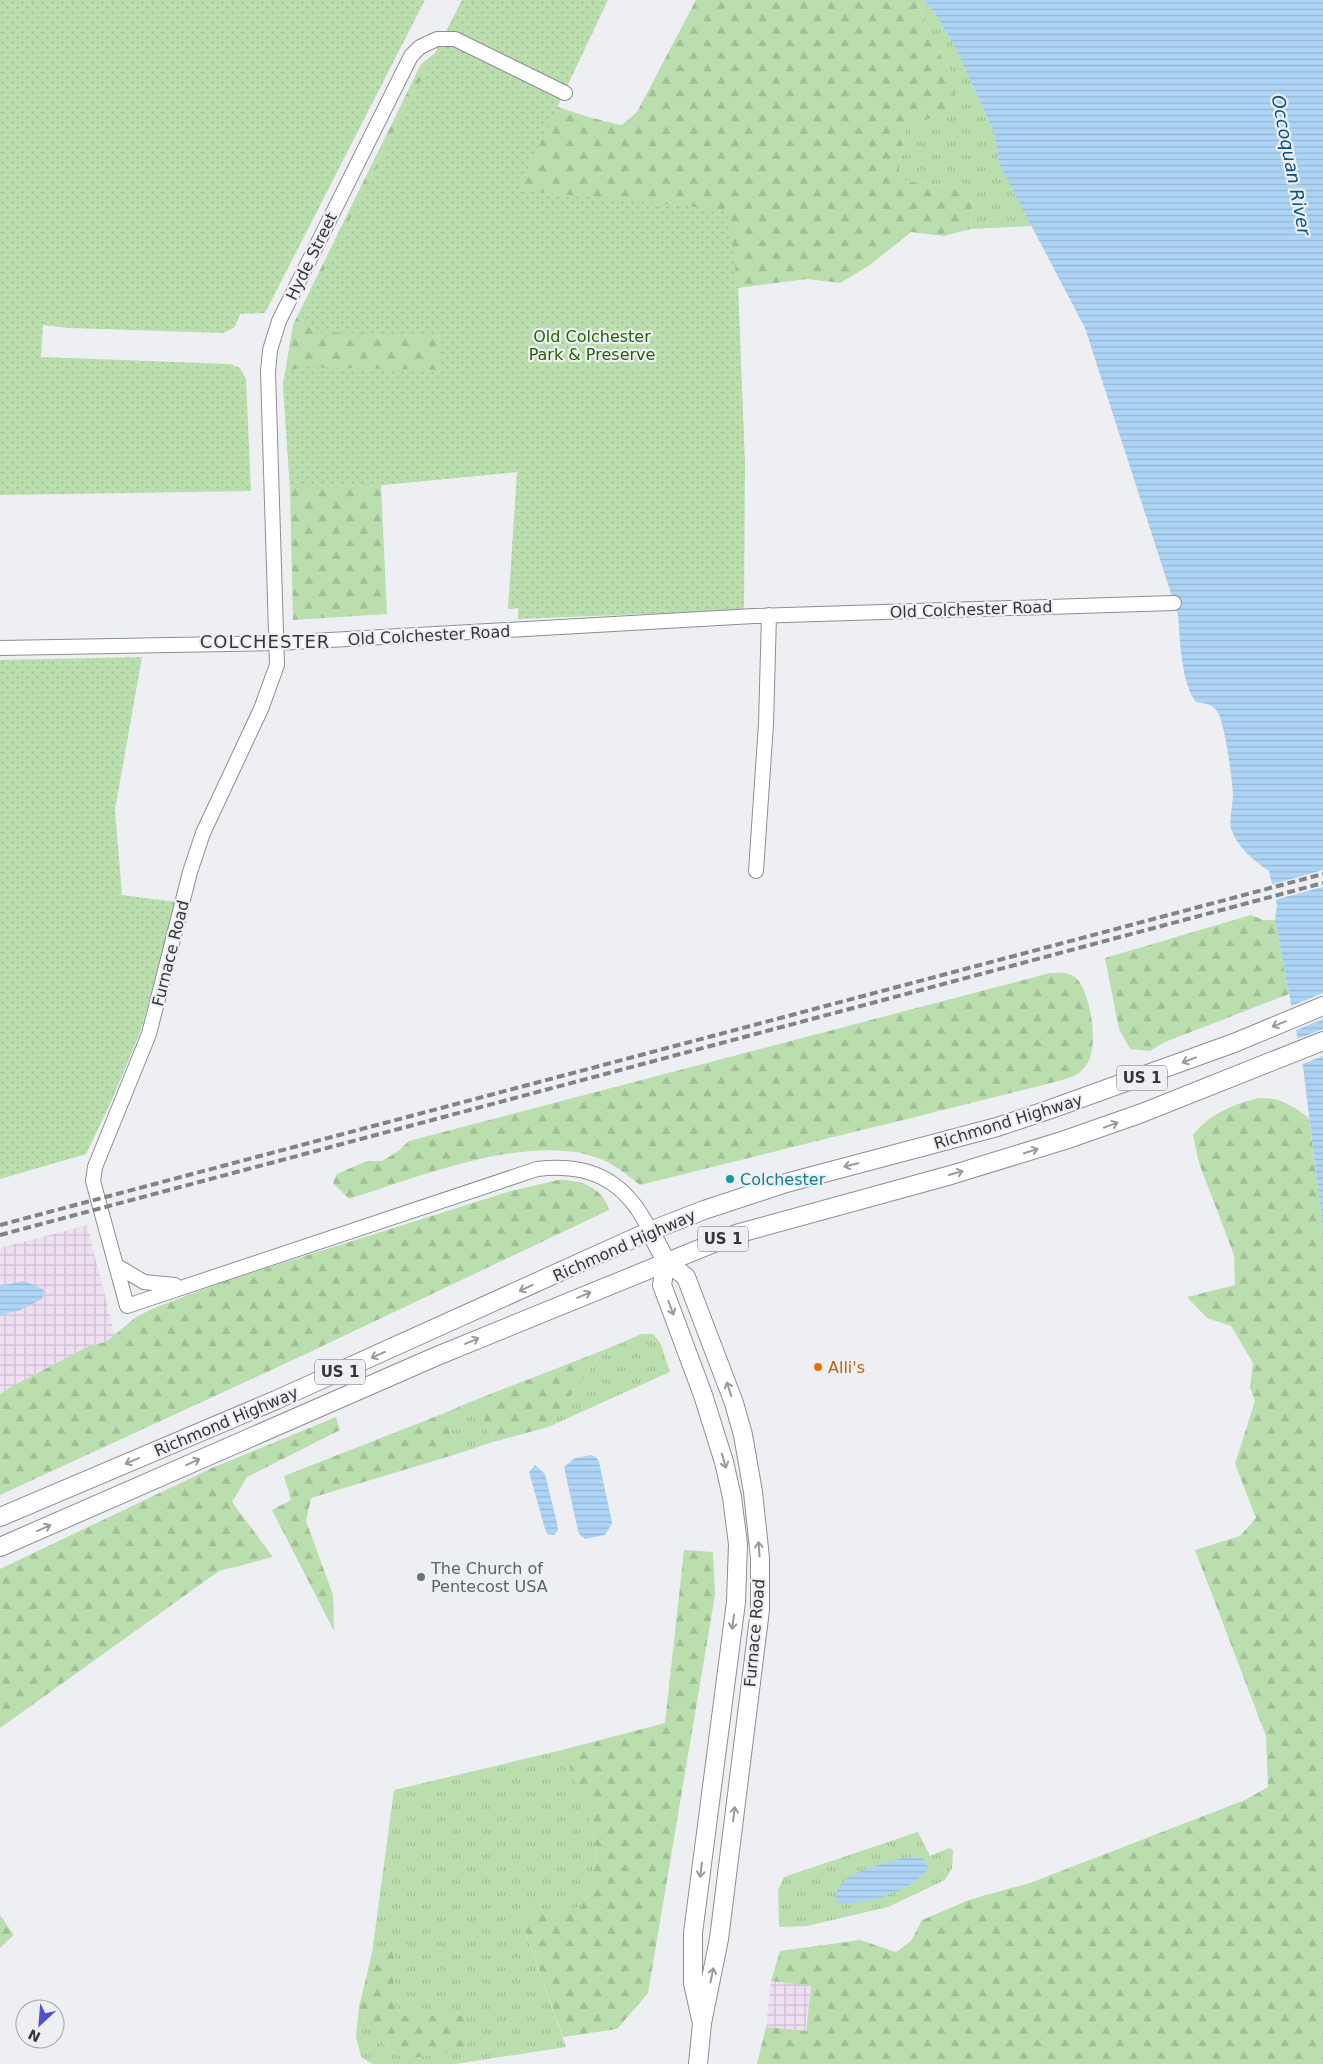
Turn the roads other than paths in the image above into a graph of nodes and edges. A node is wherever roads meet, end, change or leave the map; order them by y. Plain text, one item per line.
1 (565, 93) dead end
2 (1174, 603) dead end
3 (768, 615) junction
4 (277, 643) junction
5 (0, 648) edge
6 (756, 871) dead end
7 (1323, 1006) edge
8 (1323, 1041) edge
9 (650, 1231) junction
10 (666, 1261) junction
11 (117, 1266) junction
12 (193, 1283) junction
13 (0, 1517) edge
14 (0, 1548) edge
15 (730, 1647) junction
16 (755, 1649) junction
17 (702, 2023) junction
18 (698, 2064) edge

1 - 4 street, Hyde Street
2 - 3 street, Old Colchester Road
3 - 4 street, Old Colchester Road
3 - 6 street
4 - 5 street, Old Colchester Road
4 - 11 street, Furnace Road
7 -> 9 main road, Richmond Highway / US 1
10 -> 8 main road, Richmond Highway / US 1
9 - 10 main road, Furnace Road
9 - 12 street, Furnace Road
9 -> 13 main road, Richmond Highway / US 1
14 -> 10 main road, Richmond Highway / US 1
10 -> 15 main road, Furnace Road
16 -> 10 main road, Furnace Road
11 - 12 street, Furnace Road
11 - 12 street, Furnace Road
15 - 16 main road
15 -> 17 main road, Furnace Road
17 -> 16 main road, Furnace Road
17 - 18 main road, Furnace Road

